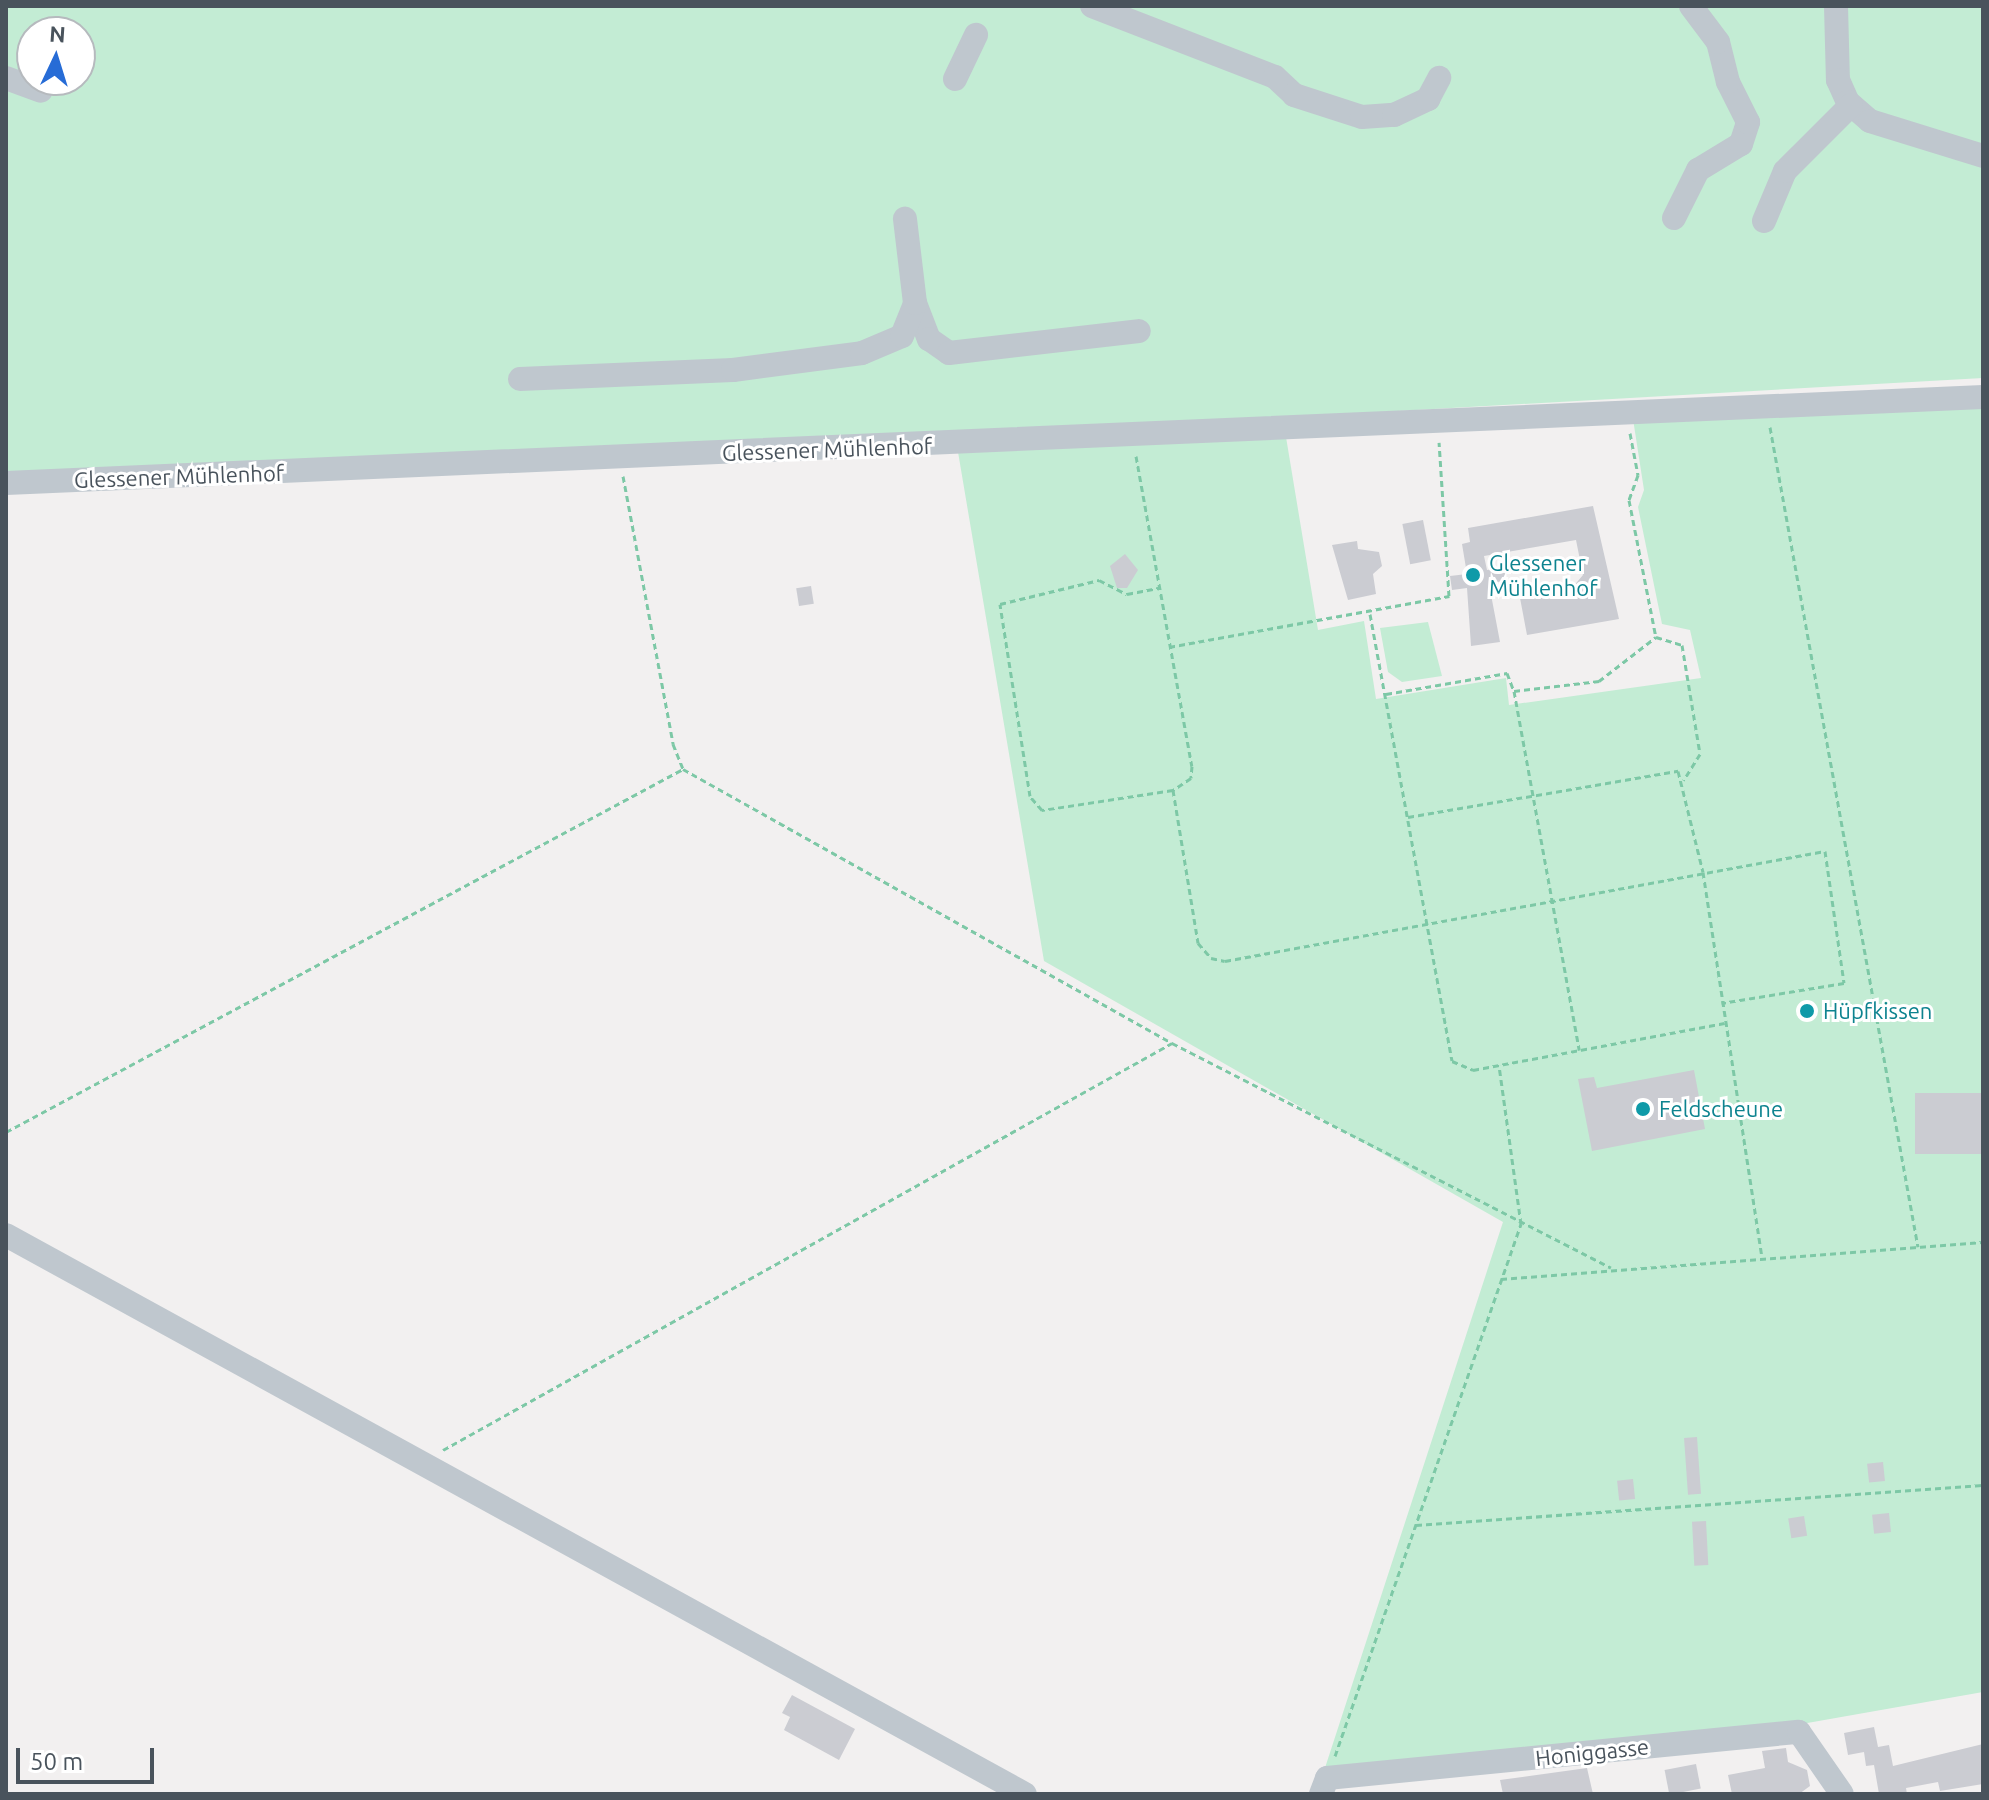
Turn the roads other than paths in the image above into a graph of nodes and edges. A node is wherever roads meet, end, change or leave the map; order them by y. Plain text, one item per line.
1 (1092, 6) edge
2 (1691, 6) edge
3 (1836, 6) edge
4 (976, 35) dead end
5 (1439, 78) dead end
6 (955, 79) dead end
7 (1851, 105) junction
8 (1983, 156) edge
9 (1674, 218) dead end
10 (905, 219) dead end
11 (1764, 221) dead end
12 (915, 303) junction
13 (1139, 331) dead end
14 (520, 379) dead end
15 (1983, 397) edge
16 (6, 483) edge
17 (6, 1235) edge
18 (1324, 1786) edge
19 (1025, 1794) edge
20 (1842, 1794) edge

1 - 5 street
2 - 9 street
3 - 7 street
4 - 6 street
7 - 8 street
7 - 11 street
10 - 12 street
12 - 13 street
12 - 14 street
15 - 16 street, Glessener Mühlenhof
17 - 19 street
18 - 20 street, Honiggasse

